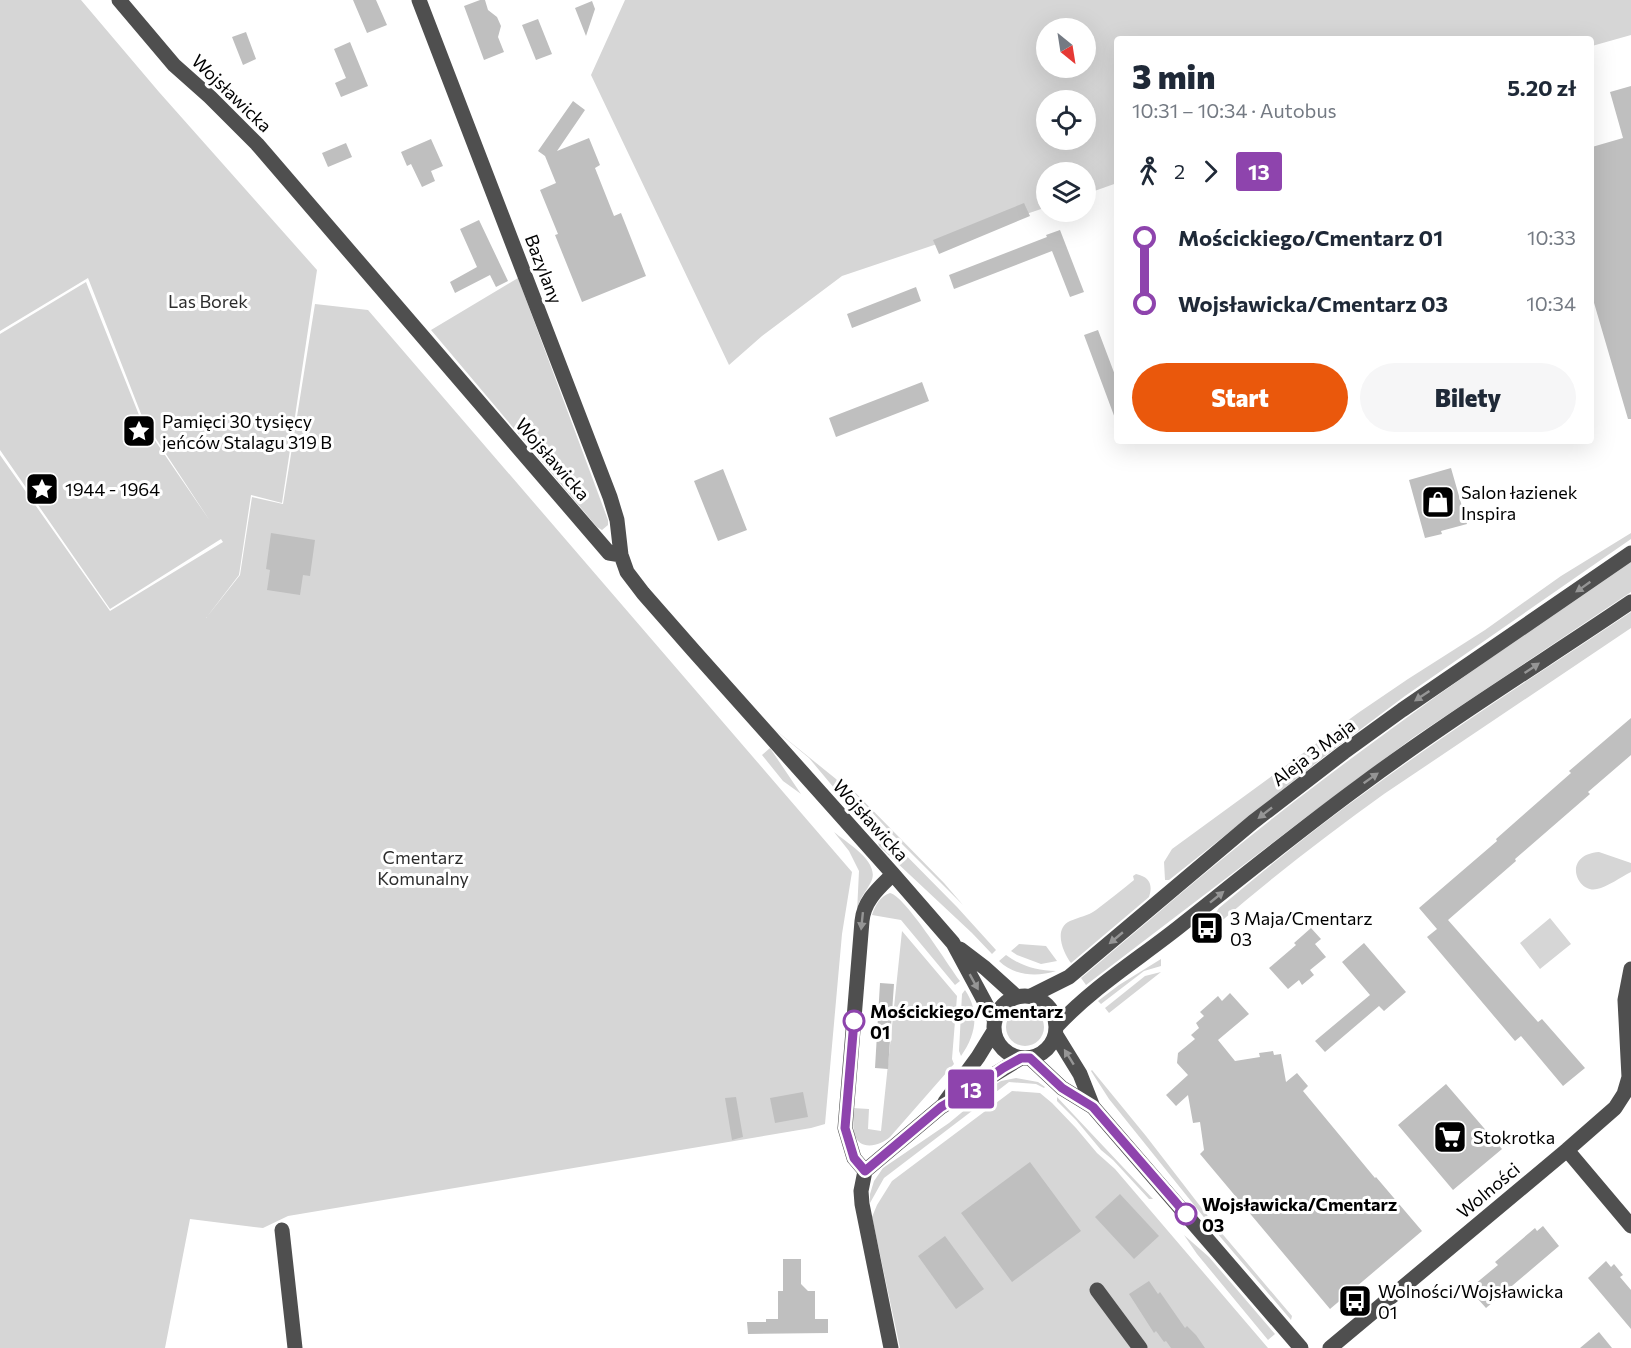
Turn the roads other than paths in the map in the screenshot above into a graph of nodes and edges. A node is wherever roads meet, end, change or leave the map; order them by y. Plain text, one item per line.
1 (119, 0) edge
2 (419, 0) edge
3 (1631, 553) edge
4 (621, 555) junction
5 (1631, 602) edge
6 (893, 874) junction
7 (953, 943) junction
8 (1631, 969) edge
9 (1024, 996) junction
10 (994, 1026) junction
11 (1056, 1030) junction
12 (1025, 1058) junction
13 (941, 1107) junction
14 (1093, 1107) junction
15 (1567, 1150) junction
16 (865, 1171) junction
17 (1631, 1226) edge
18 (282, 1230) dead end
19 (1097, 1290) dead end
20 (295, 1348) edge
21 (891, 1348) edge
22 (1140, 1348) edge
23 (1301, 1348) edge
24 (1330, 1348) edge

1 - 4 street, Wojsławicka
2 - 4 street, Bazylany
3 -> 9 street, Aleja 3 Maja
4 - 6 street, Wojsławicka
11 -> 5 street
6 - 7 street, Wojsławicka
6 -> 16 street
7 - 9 street, Wojsławicka
7 -> 10 street, Wojsławicka
8 - 15 street, Wolności
9 - 10 street
9 - 11 street
10 - 12 street
10 - 13 street
11 - 12 street
14 -> 11 street
12 - 13 street
12 - 14 street
13 - 16 street
14 - 23 street
15 - 17 street
15 - 24 street, Wolności
16 - 21 street
18 - 20 street
19 - 22 street

